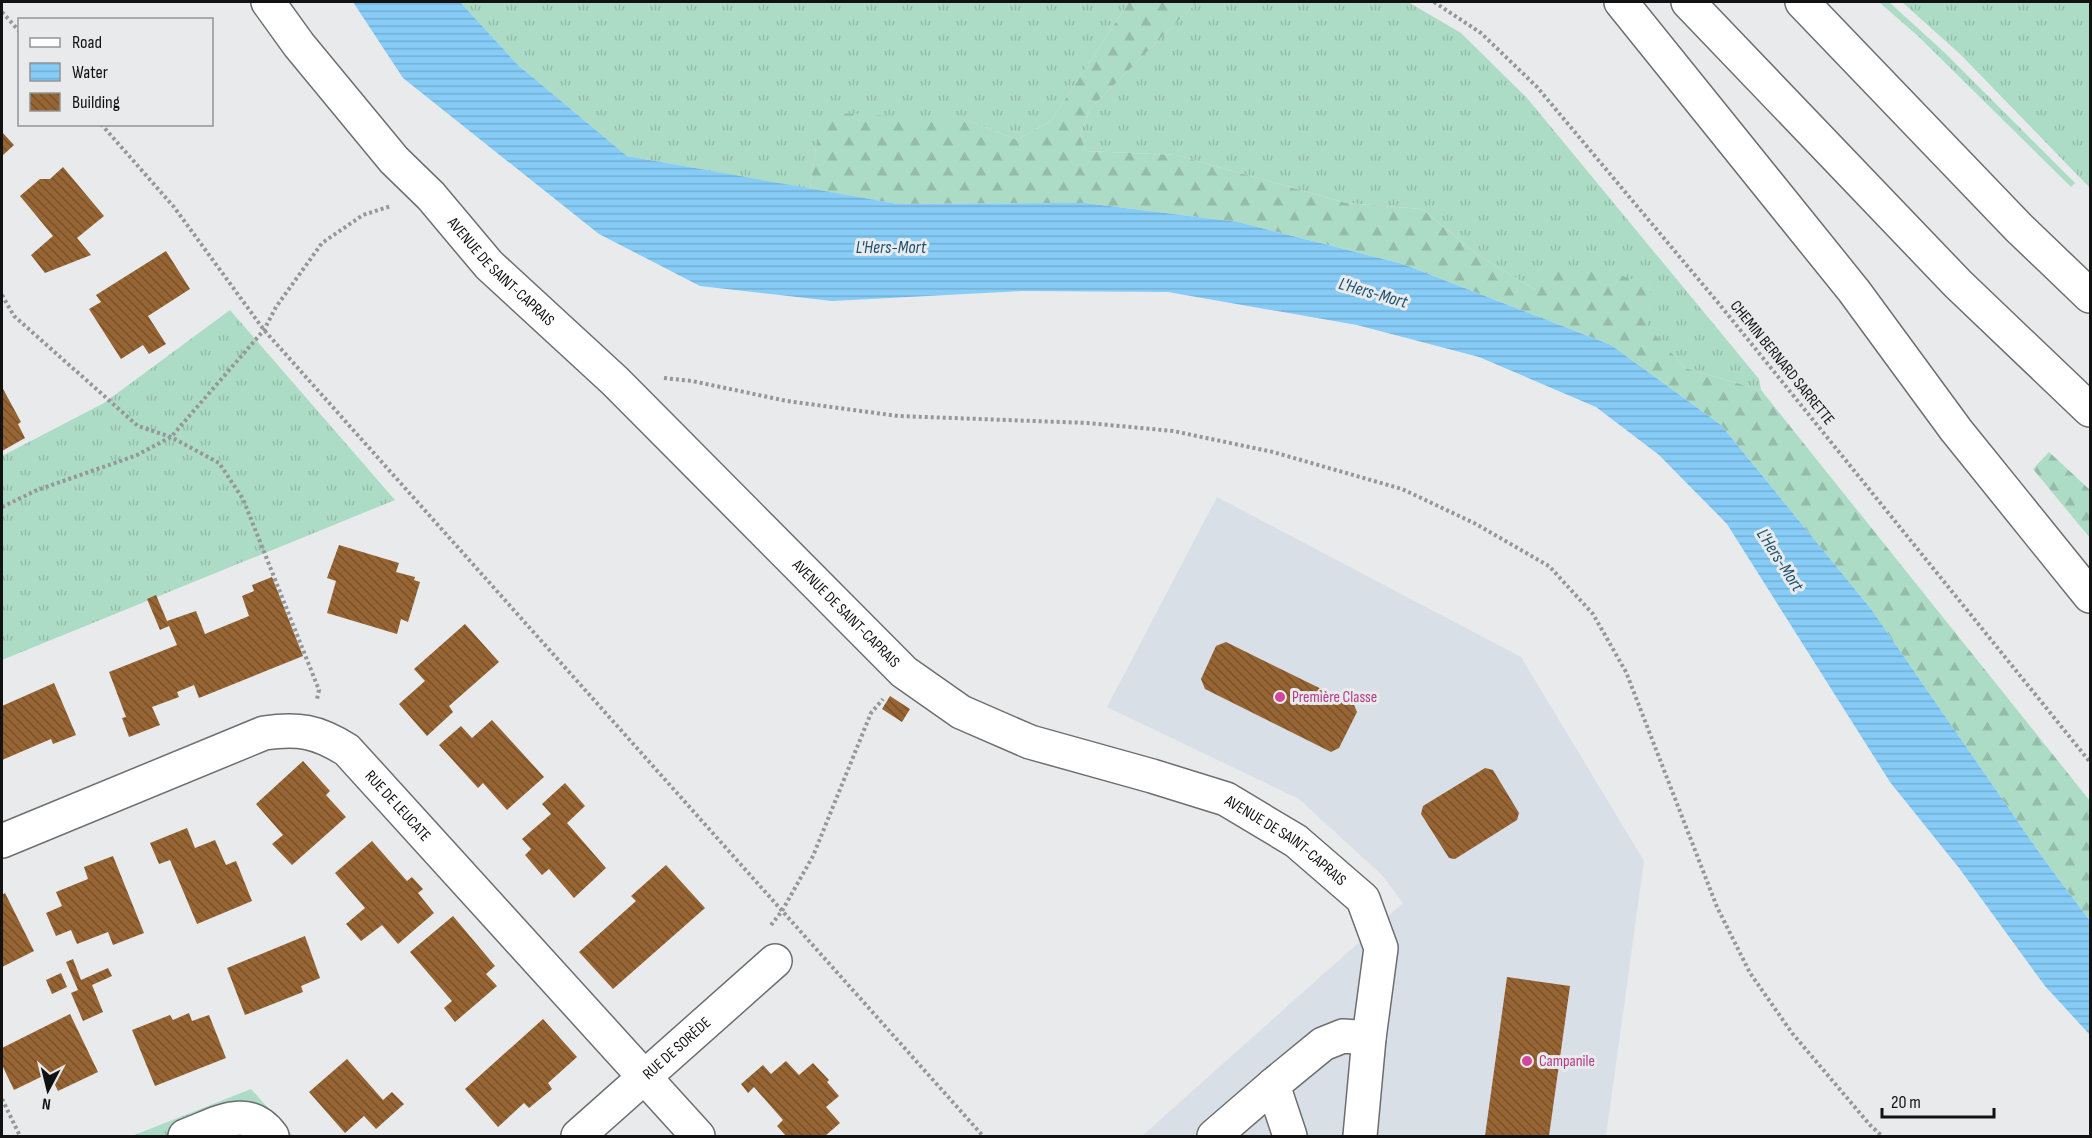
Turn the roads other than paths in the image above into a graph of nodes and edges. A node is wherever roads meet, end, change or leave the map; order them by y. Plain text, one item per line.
1 (268, 2) edge
2 (1621, 2) edge
3 (1688, 2) edge
4 (1802, 2) edge
5 (2091, 296) edge
6 (2091, 410) edge
7 (2091, 596) edge
8 (2, 841) edge
9 (775, 962) road end
10 (1369, 1038) junction
11 (646, 1078) junction
12 (1273, 1085) junction
13 (185, 1137) edge
14 (272, 1137) edge
15 (578, 1137) edge
16 (699, 1137) edge
17 (1214, 1137) edge
18 (1290, 1137) edge
19 (1360, 1137) edge

1 - 10 main road, AVENUE DE SAINT-CAPRAIS
2 - 7 main road
3 - 6 main road
4 - 5 main road
8 - 11 main road, RUE DE LEUCATE
9 - 11 main road, RUE DE SORÈDE
10 - 12 main road
10 - 19 main road, AVENUE DE SAINT-CAPRAIS
11 - 15 main road, RUE DE SORÈDE
11 - 16 main road, RUE DE LEUCATE
12 - 17 main road
12 - 18 main road
13 - 14 main road

